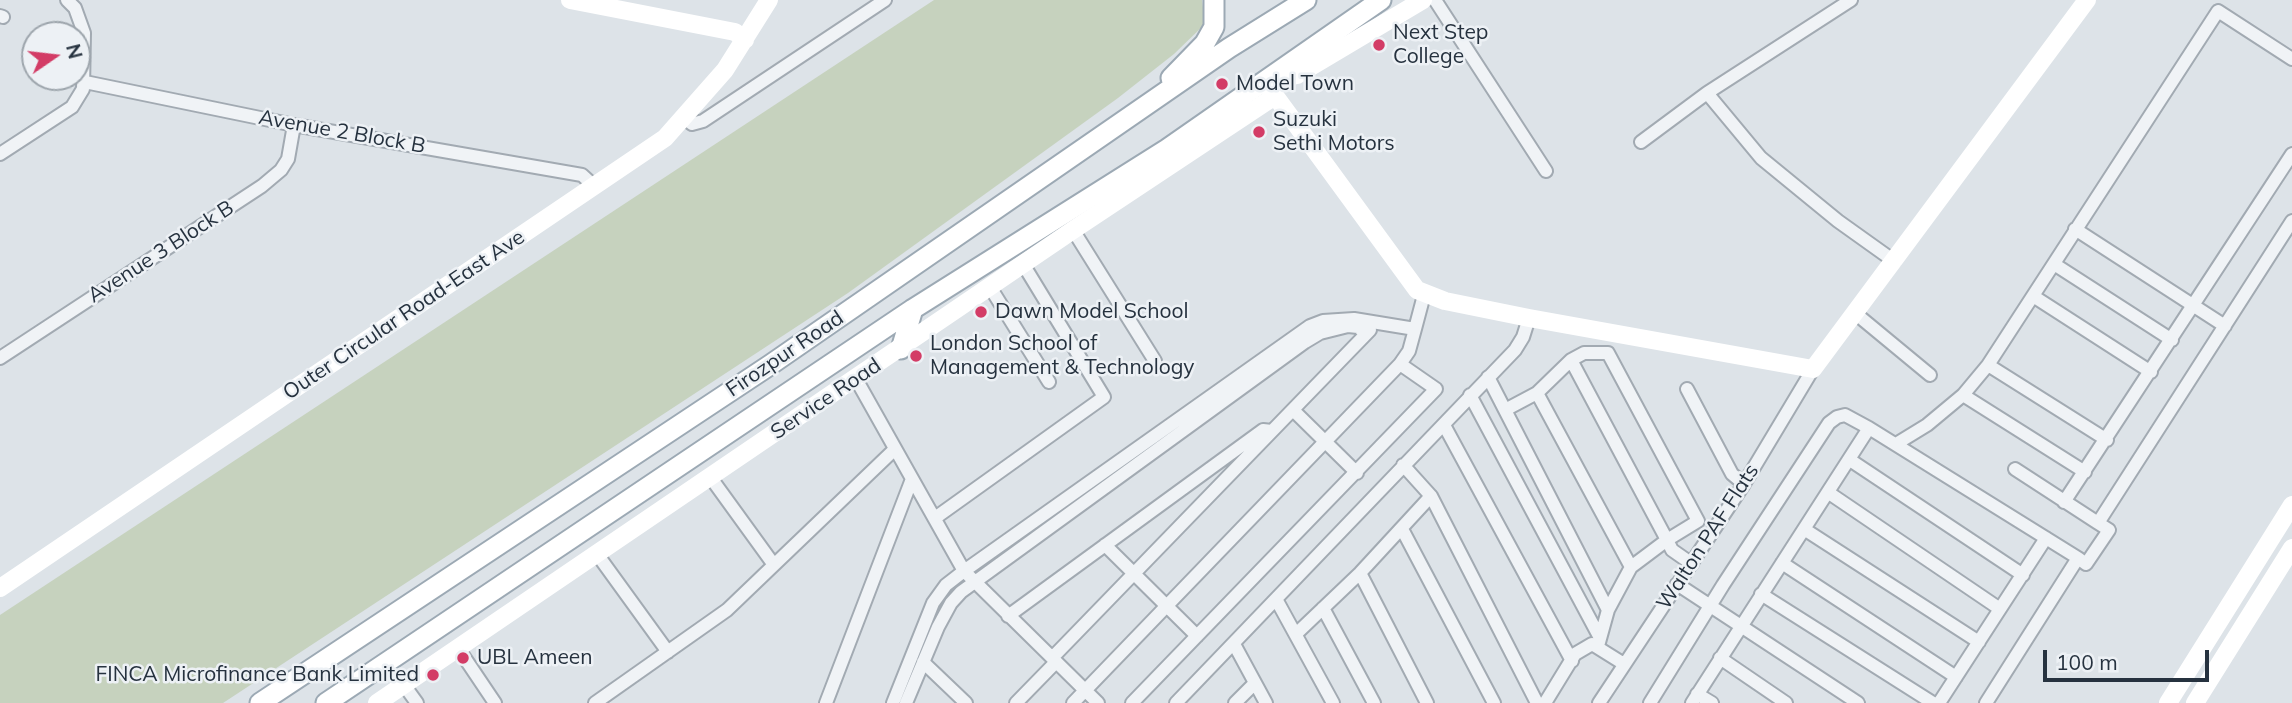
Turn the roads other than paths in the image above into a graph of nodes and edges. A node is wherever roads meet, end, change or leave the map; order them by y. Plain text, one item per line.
1 (68, 0) edge
2 (570, 0) edge
3 (769, 0) edge
4 (885, 0) edge
5 (1214, 0) edge
6 (1306, 0) edge
7 (1381, 0) edge
8 (1423, 0) edge
9 (1435, 0) edge
10 (1851, 0) edge
11 (2087, 0) edge
12 (80, 21) edge
13 (745, 40) junction
14 (2292, 59) edge
15 (91, 83) edge
16 (1270, 89) junction
17 (80, 91) edge
18 (1707, 93) junction
19 (1133, 115) junction
20 (684, 118) junction
21 (295, 125) junction
22 (1641, 142) dead end
23 (0, 153) edge
24 (2292, 154) edge
25 (1546, 170) dead end
26 (594, 186) junction
27 (2292, 222) edge
28 (2075, 229) junction
29 (1073, 230) junction
30 (1894, 261) junction
31 (1023, 264) junction
32 (2054, 264) junction
33 (990, 287) junction
34 (1423, 295) junction
35 (2033, 296) junction
36 (2194, 306) junction
37 (913, 309) junction
38 (1855, 313) junction
39 (1529, 318) junction
40 (1376, 322) junction
41 (2225, 326) junction
42 (1415, 329) junction
43 (1366, 334) junction
44 (2172, 340) junction
45 (901, 349) junction
46 (0, 358) edge
47 (1571, 360) junction
48 (1155, 361) dead end
49 (1399, 364) junction
50 (1988, 365) junction
51 (1813, 369) junction
52 (2151, 372) junction
53 (1930, 375) dead end
54 (1489, 377) junction
55 (856, 379) junction
56 (1049, 382) dead end
57 (1686, 389) dead end
58 (1537, 393) junction
59 (1469, 395) junction
60 (1963, 395) junction
61 (1293, 410) junction
62 (1505, 410) junction
63 (1444, 425) junction
64 (1870, 428) junction
65 (1272, 432) junction
66 (2107, 440) junction
67 (1325, 441) junction
68 (1896, 444) junction
69 (895, 449) junction
70 (1850, 460) junction
71 (1403, 465) junction
72 (2015, 470) dead end
73 (2085, 472) junction
74 (1357, 473) junction
75 (710, 478) junction
76 (912, 479) junction
77 (1744, 484) junction
78 (1829, 493) junction
79 (1431, 496) junction
80 (2064, 502) junction
81 (2292, 505) edge
82 (935, 518) junction
83 (2098, 523) junction
84 (1402, 529) junction
85 (1804, 529) junction
86 (2046, 538) junction
87 (1667, 540) junction
88 (1105, 545) junction
89 (2292, 548) edge
90 (597, 554) junction
91 (2078, 558) junction
92 (1782, 563) junction
93 (1692, 564) junction
94 (774, 565) junction
95 (1631, 567) junction
96 (964, 571) junction
97 (1360, 573) junction
98 (1133, 574) junction
99 (2023, 575) junction
100 (974, 582) junction
101 (1677, 584) junction
102 (0, 588) edge
103 (1761, 594) junction
104 (1276, 599) junction
105 (1167, 606) junction
106 (1712, 606) junction
107 (1323, 608) junction
108 (2000, 609) junction
109 (1608, 610) junction
110 (1008, 615) junction
111 (1739, 626) junction
112 (1296, 634) junction
113 (1197, 636) junction
114 (1598, 641) junction
115 (1979, 642) junction
116 (1234, 644) junction
117 (458, 648) junction
118 (668, 652) junction
119 (1720, 658) junction
120 (1054, 660) junction
121 (1572, 661) junction
122 (923, 662) junction
123 (1624, 664) junction
124 (1956, 677) junction
125 (1255, 683) junction
126 (404, 685) junction
127 (1085, 690) junction
128 (1695, 698) edge
129 (260, 703) edge
130 (326, 703) edge
131 (377, 703) edge
132 (417, 703) edge
133 (495, 703) edge
134 (595, 703) edge
135 (826, 703) edge
136 (892, 703) edge
137 (906, 703) edge
138 (966, 703) edge
139 (1016, 703) edge
140 (1073, 703) edge
141 (1098, 703) edge
142 (1132, 703) edge
143 (1176, 703) edge
144 (1235, 703) edge
145 (1266, 703) edge
146 (1333, 703) edge
147 (1374, 703) edge
148 (1427, 703) edge
149 (1494, 703) edge
150 (1537, 703) edge
151 (1545, 703) edge
152 (1599, 703) edge
153 (1650, 703) edge
154 (1712, 703) edge
155 (1786, 703) edge
156 (1858, 703) edge
157 (1933, 703) edge
158 (1939, 703) edge
159 (1986, 703) edge
160 (2168, 703) edge
161 (2195, 703) edge

1 - 12 street
2 - 13 street
3 - 13 street, Outer Circular Road-East Ave
4 - 20 street
5 - 19 main road
6 - 19 main road, Firozpur Road
7 - 16 main road, Firozpur Road
8 - 16 street, Firozpur Road
9 - 25 street
10 - 18 street
11 - 30 street
13 - 20 street, Outer Circular Road-East Ave
14 - 28 street
15 - 21 street, Avenue 2 Block B
16 - 29 street, Service Road
16 - 34 street
16 - 37 main road, Firozpur Road
17 - 23 street
18 - 22 street
18 - 30 street
19 - 129 main road, Firozpur Road
20 - 26 street, Outer Circular Road-East Ave
21 - 26 street, Avenue 2 Block B
21 - 46 street, Avenue 3 Block B
24 - 36 street
26 - 102 street, Outer Circular Road-East Ave
27 - 41 street
28 - 32 street
28 - 36 street
29 - 31 street, Service Road
29 - 48 street
30 - 38 street
31 - 33 street, Service Road
31 - 82 street
32 - 35 street
32 - 44 street
33 - 45 street, Service Road
33 - 56 street
34 - 39 street
34 - 42 street
35 - 50 street
35 - 52 street
36 - 41 street
36 - 44 street
37 - 45 main road
37 - 130 main road, Firozpur Road
38 - 51 street
38 - 53 street
39 - 51 street
39 - 54 street
40 - 42 street
40 - 43 street
40 - 96 street
41 - 83 street
42 - 49 street
43 - 61 street
43 - 100 street
44 - 52 street
45 - 55 street, Service Road
47 - 58 street
47 - 87 street
47 - 87 street
49 - 67 street
49 - 74 street
50 - 60 street
50 - 66 street
51 - 77 street, Walton PAF Flats
52 - 66 street
54 - 59 street
54 - 62 street
55 - 69 street
55 - 75 street, Service Road
57 - 77 street
58 - 62 street
58 - 95 street
59 - 63 street
59 - 114 street
60 - 68 street
60 - 73 street
61 - 65 street
61 - 67 street
62 - 109 street
63 - 71 street
63 - 121 street
64 - 68 street
64 - 70 street
64 - 106 street
65 - 88 street
65 - 98 street
66 - 73 street
67 - 74 street
67 - 105 street
68 - 86 street
69 - 76 street
69 - 94 street
70 - 78 street
70 - 99 street
71 - 79 street
71 - 104 street
72 - 80 street
73 - 80 street
74 - 113 street
75 - 90 street, Service Road
75 - 94 street
76 - 82 street
76 - 135 street
77 - 93 street, Walton PAF Flats
78 - 85 street
78 - 108 street
79 - 84 street
79 - 150 street
80 - 83 street
81 - 160 street
82 - 96 street
83 - 91 street
84 - 97 street
84 - 149 street
85 - 92 street
85 - 115 street
86 - 91 street
86 - 99 street
87 - 93 street
87 - 95 street
88 - 98 street
88 - 110 street
89 - 161 street
90 - 117 street, Service Road
90 - 118 street
91 - 159 street
92 - 103 street
92 - 124 street
93 - 101 street, Walton PAF Flats
94 - 118 street
95 - 109 street
96 - 100 street
96 - 136 street
97 - 107 street
97 - 148 street
98 - 105 street
98 - 120 street
99 - 108 street
100 - 110 street
100 - 122 street
101 - 106 street
101 - 123 street, Walton PAF Flats
103 - 111 street
103 - 157 street
104 - 112 street
104 - 116 street
105 - 113 street
105 - 127 street
106 - 111 street
106 - 153 street
107 - 112 street
107 - 147 street
108 - 115 street
109 - 114 street
110 - 120 street
111 - 119 street
111 - 156 street
112 - 146 street
113 - 142 street
114 - 121 street
114 - 123 street
115 - 124 street
116 - 125 street
116 - 143 street
117 - 126 street, Service Road
117 - 133 street
118 - 134 street
119 - 128 street
119 - 155 street
120 - 127 street
120 - 139 street
121 - 151 street
122 - 137 street
122 - 138 street
123 - 152 street, Walton PAF Flats
124 - 158 street
125 - 144 street
125 - 145 street
126 - 131 street, Service Road
126 - 132 street
127 - 140 street
127 - 141 street
128 - 154 street

